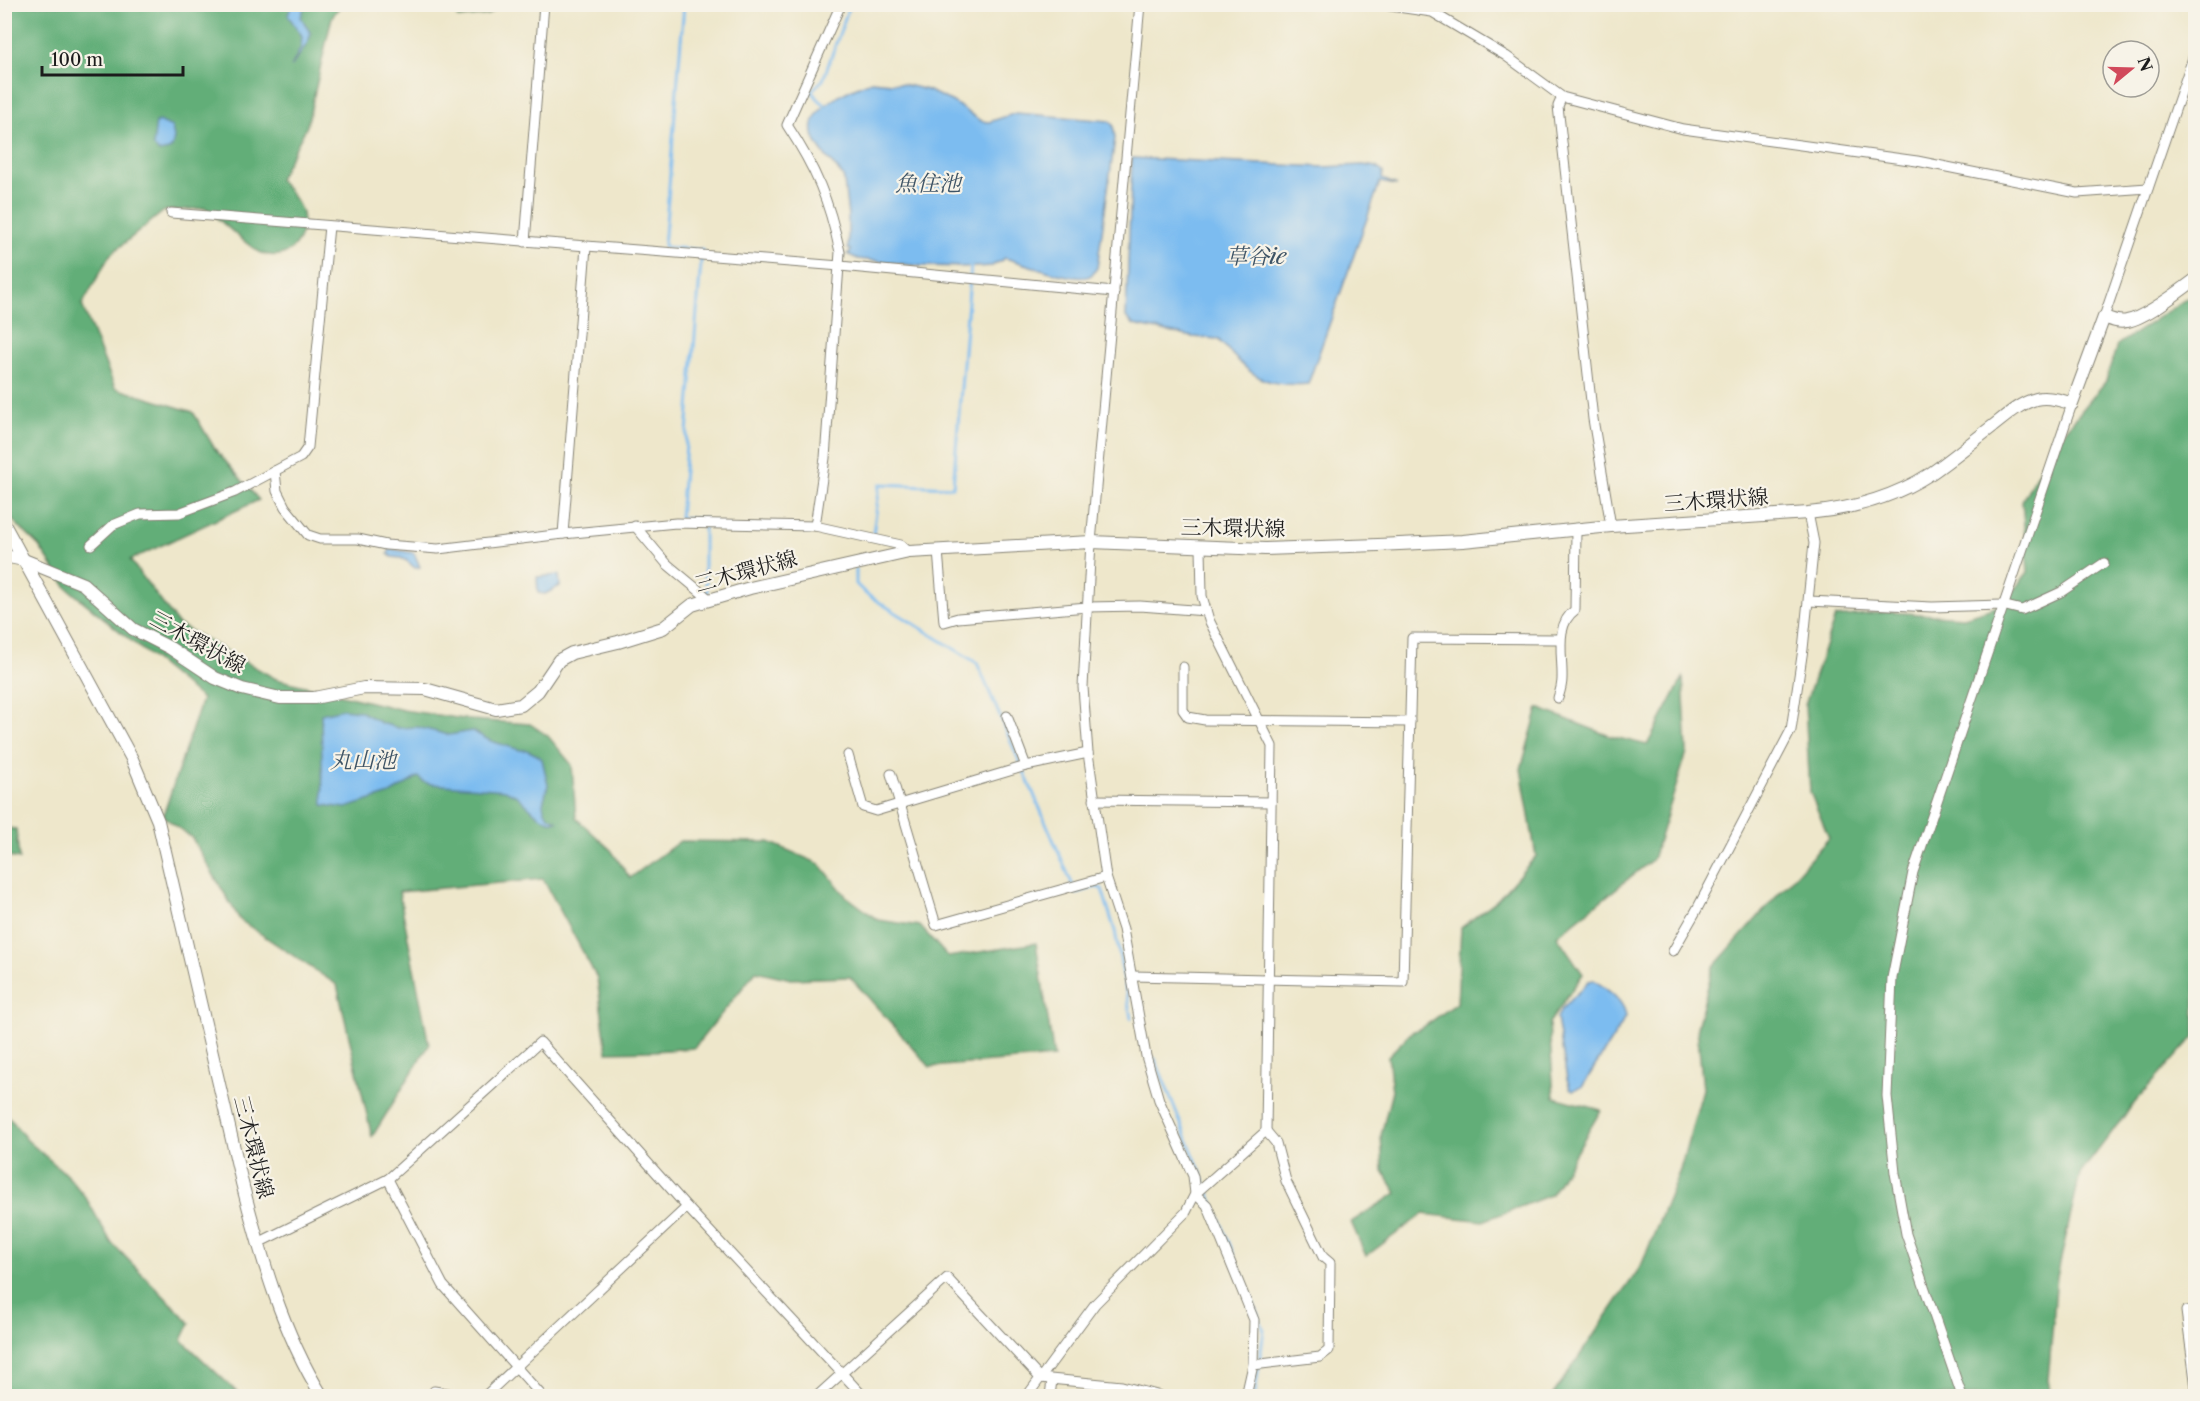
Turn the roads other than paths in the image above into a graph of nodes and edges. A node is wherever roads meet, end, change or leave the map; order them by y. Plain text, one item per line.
1 (544, 4) edge
2 (841, 4) edge
3 (1140, 4) edge
4 (1377, 4) edge
5 (2196, 49) edge
6 (1562, 97) junction
7 (2148, 188) junction
8 (171, 213) dead end
9 (329, 226) junction
10 (525, 242) junction
11 (586, 247) junction
12 (840, 266) junction
13 (2196, 279) edge
14 (1114, 292) junction
15 (2104, 317) junction
16 (2072, 404) junction
17 (275, 471) junction
18 (1808, 513) junction
19 (4, 524) edge
20 (635, 526) junction
21 (815, 526) junction
22 (1611, 526) junction
23 (1576, 530) junction
24 (563, 534) junction
25 (1091, 542) junction
26 (92, 544) dead end
27 (1201, 547) junction
28 (938, 551) junction
29 (909, 552) junction
30 (4, 556) edge
31 (24, 560) junction
32 (2104, 563) dead end
33 (709, 599) junction
34 (1809, 601) junction
35 (2002, 605) junction
36 (1087, 607) junction
37 (1206, 611) junction
38 (1560, 639) junction
39 (1183, 667) dead end
40 (1558, 698) dead end
41 (1007, 716) dead end
42 (1259, 719) junction
43 (1410, 722) junction
44 (1088, 753) junction
45 (848, 755) dead end
46 (1026, 766) junction
47 (891, 774) dead end
48 (1094, 800) junction
49 (1271, 802) junction
50 (900, 803) junction
51 (1106, 877) junction
52 (1673, 951) dead end
53 (1132, 976) junction
54 (1269, 980) junction
55 (1266, 1131) junction
56 (388, 1179) junction
57 (1195, 1194) junction
58 (687, 1207) junction
59 (258, 1243) junction
60 (2186, 1311) dead end
61 (1253, 1365) junction
62 (516, 1368) junction
63 (842, 1374) junction
64 (1040, 1378) junction
65 (1052, 1380) junction
66 (2196, 1388) edge
67 (322, 1396) edge
68 (433, 1396) edge
69 (466, 1396) edge
70 (485, 1396) edge
71 (542, 1396) edge
72 (817, 1396) edge
73 (863, 1396) edge
74 (1028, 1396) edge
75 (1050, 1396) edge
76 (1161, 1396) edge
77 (1246, 1396) edge
78 (1962, 1396) edge

1 - 10 street
2 - 12 street
3 - 14 street
4 - 6 street
5 - 7 street
6 - 7 street
6 - 22 street
7 - 15 street
8 - 9 street
9 - 10 street
9 - 17 street
10 - 11 street
11 - 12 street
11 - 24 street
12 - 14 street
12 - 21 street
13 - 15 main road
14 - 25 street
15 - 16 main road
16 - 18 main road, 三木環状線
16 - 35 street
17 - 24 street
17 - 26 street
18 - 22 main road, 三木環状線
18 - 34 street
19 - 31 main road
20 - 21 street
20 - 24 street
20 - 33 street
21 - 29 street
22 - 23 main road, 三木環状線
23 - 27 main road, 三木環状線
23 - 38 street
25 - 27 main road, 三木環状線
25 - 28 main road, 三木環状線
25 - 36 street
27 - 37 street
28 - 29 main road, 三木環状線
28 - 36 street
29 - 33 main road, 三木環状線
30 - 31 main road
31 - 33 main road, 三木環状線
31 - 59 main road, 三木環状線
32 - 35 street
34 - 35 street
34 - 52 street
35 - 78 street
36 - 37 street
36 - 44 street
37 - 42 street
38 - 40 street
38 - 43 street
39 - 42 street
41 - 46 street
42 - 43 street
42 - 49 street
43 - 54 street
44 - 46 street
44 - 48 street
45 - 50 street
46 - 50 street
47 - 50 street
48 - 49 street
48 - 51 street
49 - 54 street
50 - 51 street
51 - 53 street
53 - 54 street
53 - 57 street
54 - 55 street
55 - 57 street
55 - 61 street
56 - 58 street
56 - 59 street
56 - 62 street
57 - 61 street
57 - 64 street
58 - 62 street
58 - 63 street
59 - 67 main road, 三木環状線
60 - 66 street
61 - 77 street
62 - 70 street
62 - 71 street
63 - 64 street
63 - 72 street
63 - 73 street
64 - 65 street
64 - 74 street
65 - 75 street
65 - 76 street
68 - 69 street

